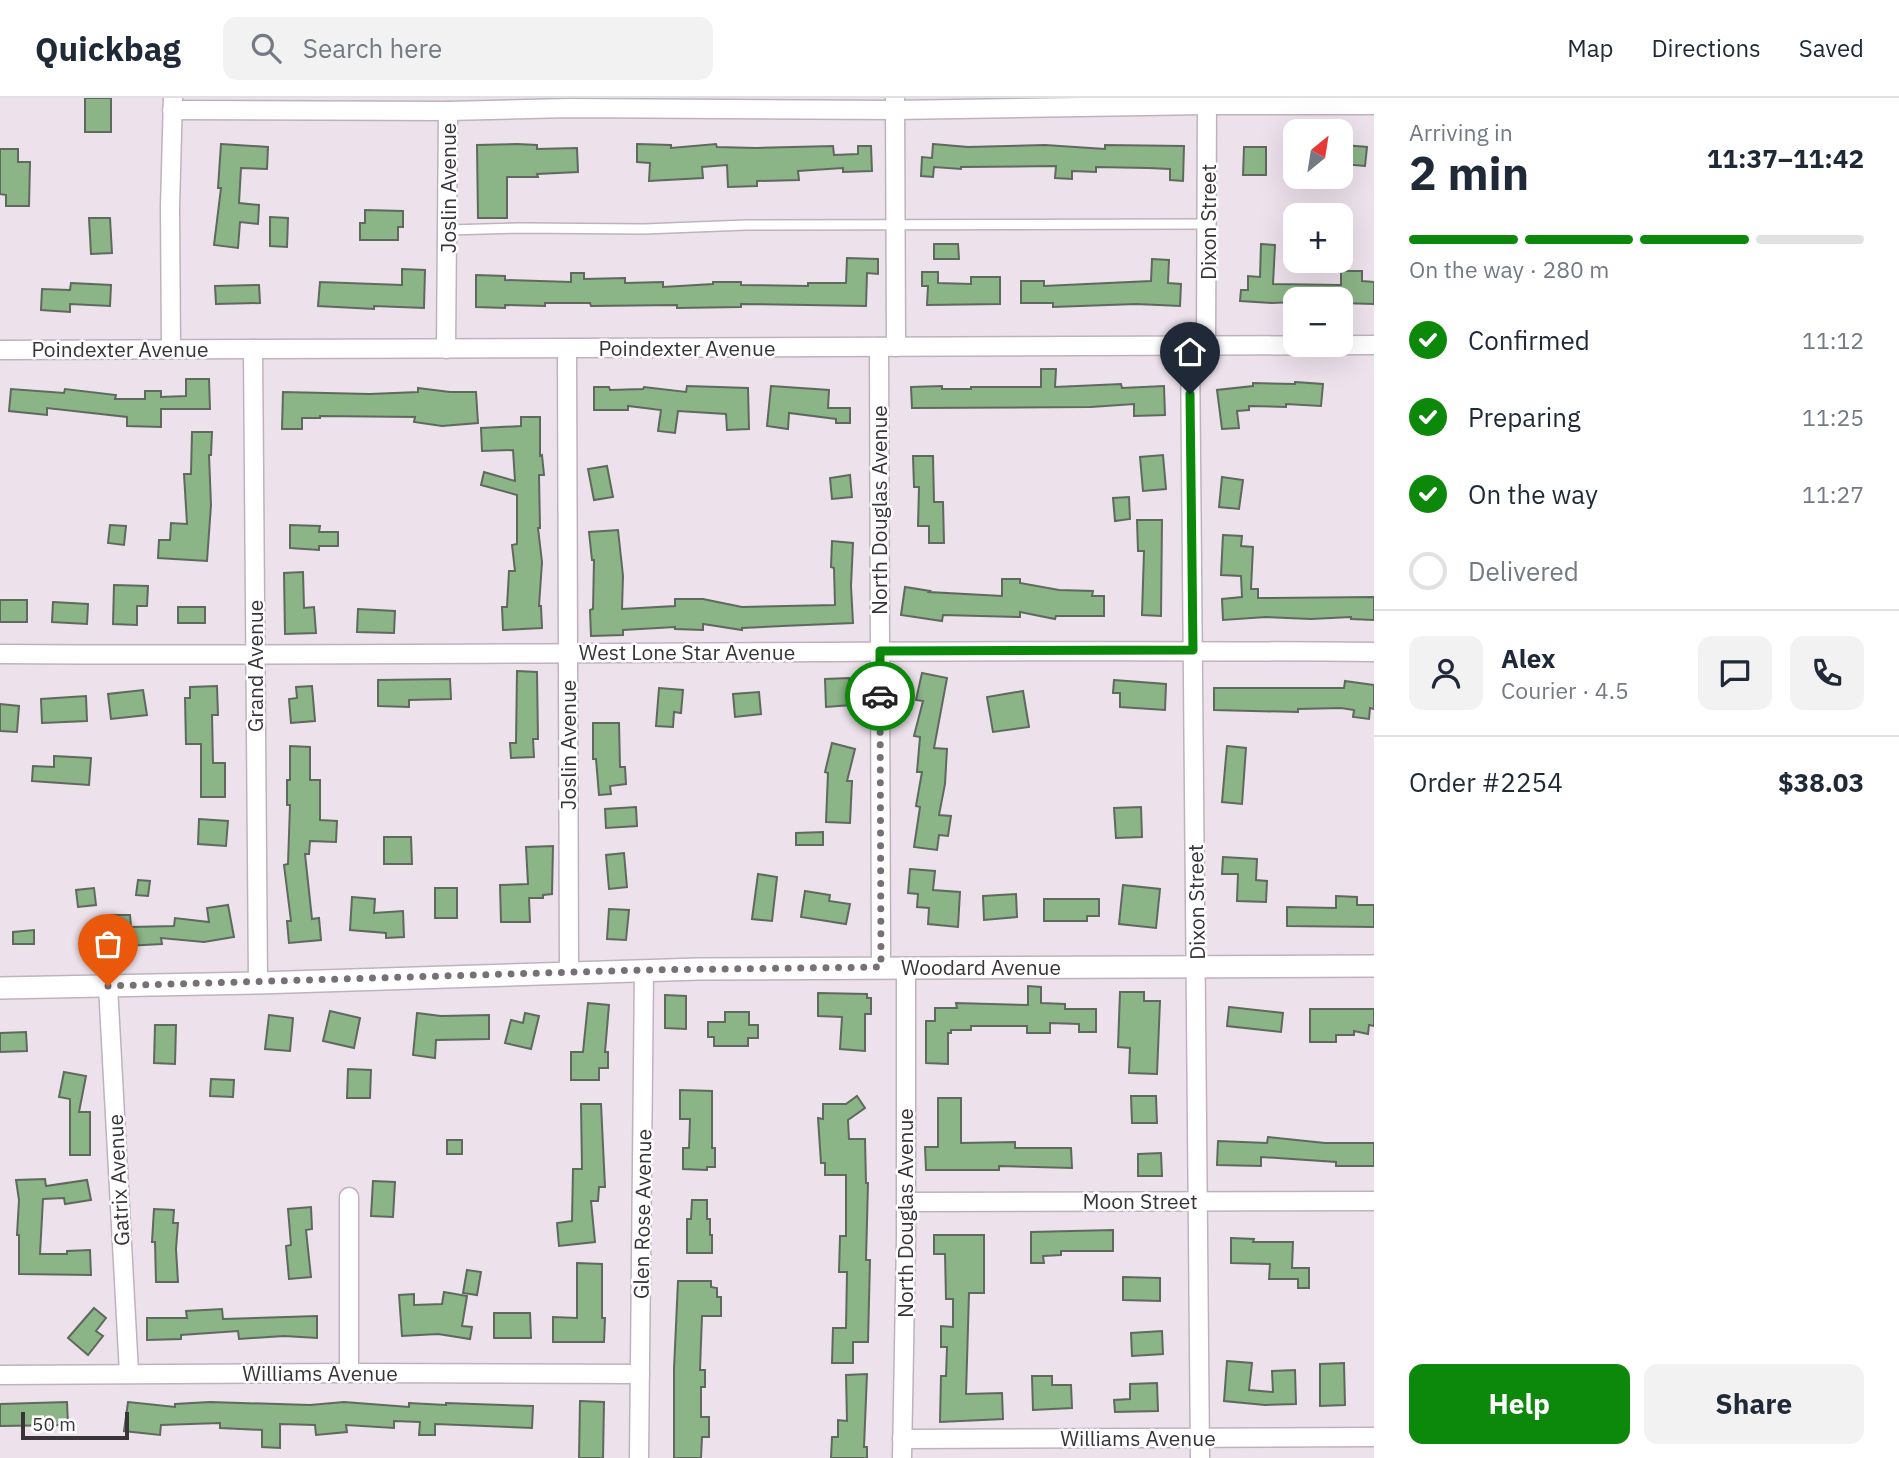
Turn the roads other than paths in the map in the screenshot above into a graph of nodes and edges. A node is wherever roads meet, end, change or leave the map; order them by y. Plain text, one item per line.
1 (1207, 101) edge
2 (569, 103) edge
3 (173, 104) edge
4 (895, 104) edge
5 (1374, 105) edge
6 (448, 111) junction
7 (1208, 223) junction
8 (896, 225) junction
9 (447, 230) junction
10 (1374, 345) edge
11 (1198, 346) junction
12 (887, 347) junction
13 (171, 349) junction
14 (253, 349) junction
15 (446, 349) junction
16 (567, 349) junction
17 (0, 350) edge
18 (1193, 650) junction
19 (880, 651) junction
20 (1374, 652) edge
21 (0, 653) edge
22 (567, 653) junction
23 (255, 656) junction
24 (1374, 966) edge
25 (881, 967) junction
26 (906, 967) junction
27 (1196, 967) junction
28 (645, 970) junction
29 (569, 973) junction
30 (257, 983) junction
31 (108, 986) junction
32 (0, 988) edge
33 (349, 1197) dead end
34 (1197, 1200) junction
35 (1374, 1201) edge
36 (906, 1202) junction
37 (129, 1373) junction
38 (349, 1373) junction
39 (640, 1374) junction
40 (0, 1375) edge
41 (1374, 1437) edge
42 (902, 1438) junction
43 (1199, 1438) junction
44 (639, 1458) edge
45 (902, 1458) edge
46 (1200, 1458) edge

1 - 4 street
1 - 5 street
1 - 7 street, Dixon Street
2 - 4 street
2 - 6 street
3 - 6 street
3 - 13 street
4 - 8 street, North Douglas Avenue
6 - 9 street, Joslin Avenue
7 - 8 lane
7 - 11 street, Dixon Street
8 - 9 lane
8 - 12 street, North Douglas Avenue
9 - 15 street, Joslin Avenue
10 - 11 street, Poindexter Avenue
11 - 12 street, Poindexter Avenue
11 - 18 street, Dixon Street
12 - 16 street, Poindexter Avenue
12 - 19 street, North Douglas Avenue
13 - 14 street, Poindexter Avenue
13 - 17 street, Poindexter Avenue
14 - 15 street, Poindexter Avenue
14 - 23 street, Grand Avenue
15 - 16 street, Poindexter Avenue
16 - 22 street, Joslin Avenue
18 - 19 street, West Lone Star Avenue
18 - 20 street, West Lone Star Avenue
18 - 27 street, Dixon Street
19 - 22 street, West Lone Star Avenue
19 - 25 street, North Douglas Avenue
21 - 23 street, West Lone Star Avenue
22 - 23 street, West Lone Star Avenue
22 - 29 street, Joslin Avenue
23 - 30 street, Grand Avenue
24 - 27 street, Woodard Avenue
25 - 26 street, Woodard Avenue
25 - 28 street, Woodard Avenue
26 - 27 street, Woodard Avenue
26 - 36 street, North Douglas Avenue
27 - 34 street, Dixon Street
28 - 29 street, Woodard Avenue
28 - 39 street, Glen Rose Avenue
29 - 30 street, Woodard Avenue
30 - 31 street, Woodard Avenue
31 - 32 street, Woodard Avenue
31 - 37 street, Gatrix Avenue
33 - 38 street
34 - 35 street, Moon Street
34 - 36 street, Moon Street
34 - 43 street, Dixon Street
36 - 42 street, North Douglas Avenue
37 - 38 street, Williams Avenue
37 - 40 street, Williams Avenue
38 - 39 street, Williams Avenue
39 - 44 street, Glen Rose Avenue
41 - 43 street, Williams Avenue
42 - 43 street, Williams Avenue
42 - 45 street, North Douglas Avenue
43 - 46 street, Dixon Street

